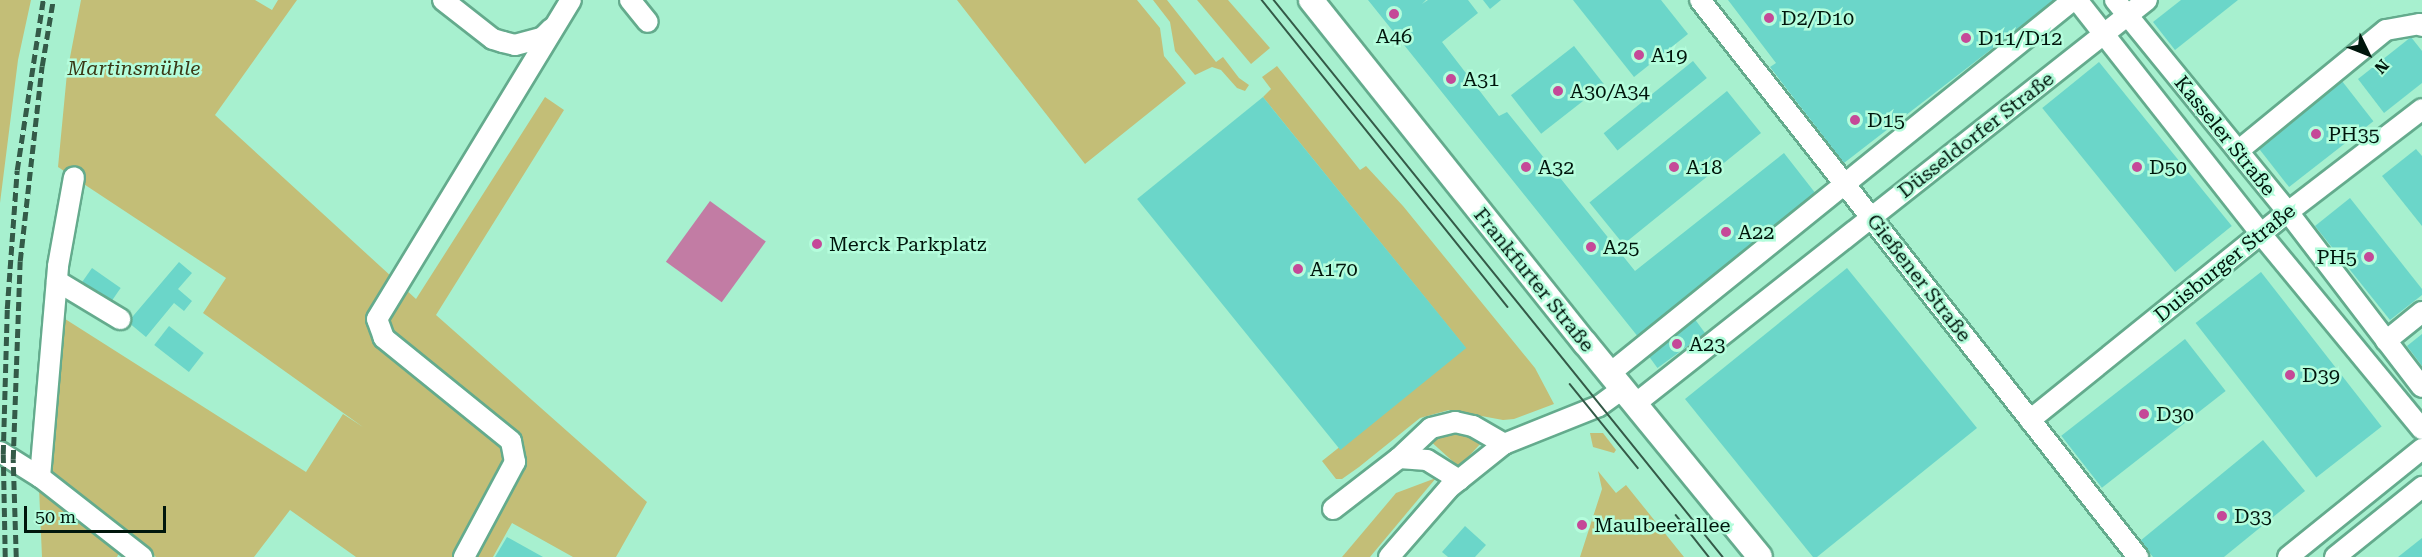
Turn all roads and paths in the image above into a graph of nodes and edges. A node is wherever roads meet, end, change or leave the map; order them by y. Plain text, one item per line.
1 (443, 0) edge
2 (572, 0) edge
3 (630, 0) edge
4 (1311, 0) edge
5 (1700, 0) edge
6 (2075, 0) edge
7 (2115, 0) edge
8 (2147, 0) edge
9 (2127, 15) junction
10 (558, 21) junction
11 (648, 22) dead end
12 (2422, 26) edge
13 (2104, 34) junction
14 (2422, 110) edge
15 (2238, 152) junction
16 (74, 177) dead end
17 (1845, 184) junction
18 (2288, 212) junction
19 (1871, 218) junction
20 (2261, 234) junction
21 (57, 281) junction
22 (2422, 312) edge
23 (120, 319) dead end
24 (2386, 341) junction
25 (2422, 387) edge
26 (1622, 389) junction
27 (2030, 420) junction
28 (2422, 429) edge
29 (1504, 444) junction
30 (2422, 449) edge
31 (0, 452) edge
32 (1399, 458) junction
33 (40, 477) junction
34 (1459, 480) junction
35 (2422, 488) edge
36 (1333, 509) dead end
37 (142, 557) edge
38 (464, 557) edge
39 (1389, 557) edge
40 (1760, 557) edge
41 (2138, 557) edge
42 (2288, 557) edge
43 (2335, 557) edge

1 - 10 street
2 - 10 street
3 - 11 street
4 - 26 main road, Frankfurter Straße
5 - 17 street, Gießener Straße
6 - 13 street
6 - 17 street
7 - 9 street, Kasseler Straße
8 - 9 street, Düsseldorfer Straße
9 - 13 street, Düsseldorfer Straße
9 - 15 street, Kasseler Straße
10 - 38 street
12 - 15 street
13 - 19 street, Düsseldorfer Straße
13 - 20 street
14 - 18 street, Duisburger Straße
15 - 18 street, Kasseler Straße
16 - 21 street
17 - 19 street, Gießener Straße
17 - 26 street
18 - 20 street, Duisburger Straße
18 - 24 street, Kasseler Straße
19 - 26 street, Düsseldorfer Straße
19 - 27 street, Gießener Straße
20 - 27 street, Duisburger Straße
20 - 28 street
21 - 23 street
21 - 33 street
22 - 24 street
24 - 25 street, Kasseler Straße
26 - 29 street
26 - 40 main road, Frankfurter Straße
27 - 41 street, Gießener Straße
29 - 32 street
29 - 34 street
30 - 42 street
31 - 33 street
32 - 34 street
32 - 36 street
33 - 37 street
34 - 39 street
35 - 43 street

